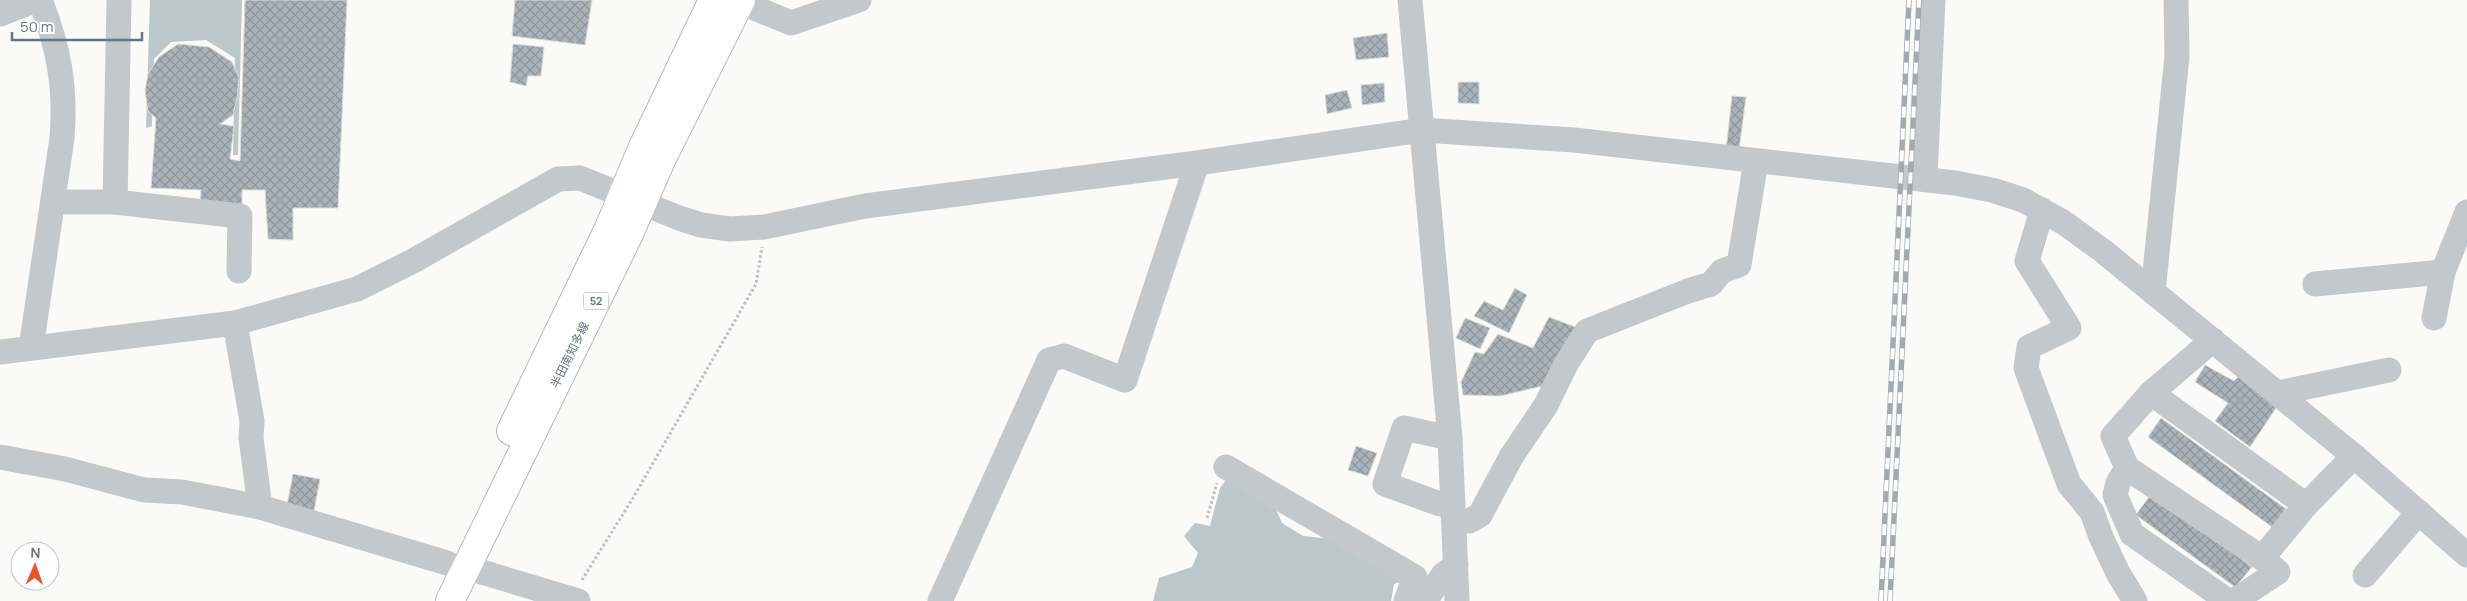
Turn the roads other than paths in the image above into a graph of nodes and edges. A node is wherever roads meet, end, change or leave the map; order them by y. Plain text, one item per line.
1 (38, 0) edge
2 (119, 0) edge
3 (713, 0) edge
4 (859, 0) edge
5 (1410, 0) edge
6 (1933, 0) edge
7 (2176, 0) edge
8 (741, 1) edge
9 (0, 14) edge
10 (1422, 130) junction
11 (1756, 161) junction
12 (1197, 163) junction
13 (1925, 178) junction
14 (634, 199) junction
15 (53, 202) junction
16 (115, 202) junction
17 (2042, 210) junction
18 (2466, 218) edge
19 (239, 271) dead end
20 (2444, 272) junction
21 (2316, 284) dead end
22 (2153, 292) junction
23 (2434, 318) dead end
24 (235, 323) junction
25 (2213, 340) junction
26 (31, 348) junction
27 (0, 352) edge
28 (2389, 370) dead end
29 (2278, 393) junction
30 (2151, 394) junction
31 (1450, 438) junction
32 (0, 456) edge
33 (2354, 456) junction
34 (1226, 467) road end
35 (2127, 468) junction
36 (2306, 505) junction
37 (260, 508) junction
38 (1453, 512) junction
39 (2419, 512) junction
40 (2467, 555) edge
41 (2262, 558) junction
42 (456, 565) junction
43 (1456, 565) junction
44 (2365, 575) dead end
45 (572, 600) edge
46 (429, 601) edge
47 (450, 601) edge
48 (940, 601) edge
49 (1406, 601) edge
50 (1425, 601) edge
51 (1457, 601) edge
52 (2135, 601) edge
53 (2228, 601) edge
54 (2234, 601) edge

1 - 9 street
1 - 15 street
2 - 16 street
3 - 14 main road, 半田南知多線 / 52
4 - 8 street
5 - 10 street
6 - 13 street
7 - 22 street
8 - 14 main road, 半田南知多線 / 52
10 - 11 street
10 - 12 street
10 - 31 street
11 - 13 street
11 - 38 street
12 - 14 street
12 - 48 street
13 - 17 street
14 - 24 street
14 - 42 main road, 半田南知多線 / 52
15 - 16 street
15 - 26 street
16 - 19 street
17 - 22 street
17 - 52 street
18 - 20 street
20 - 21 street
20 - 23 street
22 - 25 street
24 - 26 street
24 - 37 street
25 - 29 street
25 - 30 street
26 - 27 street
28 - 29 street
29 - 33 street
30 - 35 street
30 - 36 street
31 - 38 street
31 - 38 street
32 - 37 street
33 - 36 street
33 - 39 street
34 - 49 street
35 - 41 street
35 - 53 street
36 - 41 street
37 - 42 street
38 - 43 street
39 - 40 street
39 - 44 street
41 - 54 street
42 - 45 street
42 - 46 main road, 半田南知多線 / 52
42 - 47 main road, 半田南知多線 / 52
43 - 50 street
43 - 51 street

